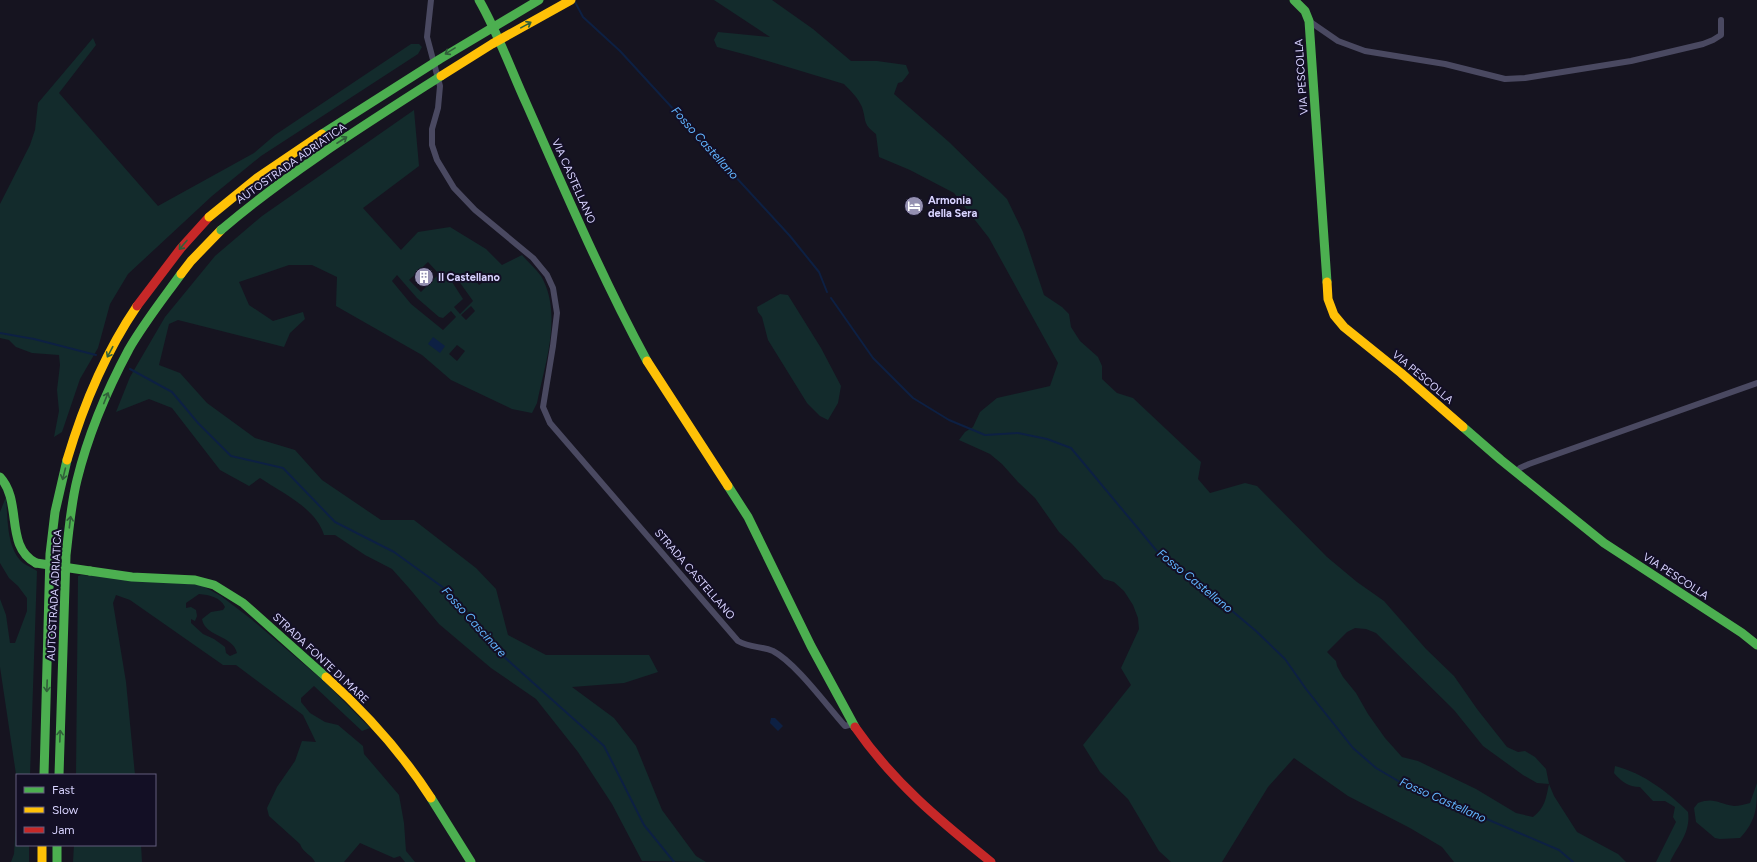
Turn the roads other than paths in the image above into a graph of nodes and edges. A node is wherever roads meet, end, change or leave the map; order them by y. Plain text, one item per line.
1 (431, 0) edge
2 (479, 0) edge
3 (539, 0) edge
4 (571, 0) edge
5 (1294, 0) edge
6 (1721, 20) dead end
7 (1310, 21) junction
8 (651, 369) joint
9 (1757, 383) edge
10 (1516, 472) junction
11 (0, 477) edge
12 (1757, 645) edge
13 (853, 724) junction
14 (44, 774) edge
15 (59, 774) edge
16 (42, 846) edge
17 (57, 846) edge
18 (42, 862) edge
19 (57, 862) edge
20 (471, 862) edge
21 (992, 862) edge

1 - 13 street, STRADA CASTELLANO
2 - 8 main road, VIA CASTELLANO
3 -> 14 main road, AUTOSTRADA ADRIATICA, bridge
15 -> 4 main road, AUTOSTRADA ADRIATICA, bridge
5 - 7 main road
6 - 7 street
7 - 10 main road, VIA PESCOLLA
8 - 13 main road, STRADA CASTELLANO
9 - 10 street
10 - 12 main road, VIA PESCOLLA
11 - 20 main road, STRADA FONTE DI MARE, bridge
13 - 21 main road, STRADA CASTELLANO
16 - 18 main road
17 - 19 main road

